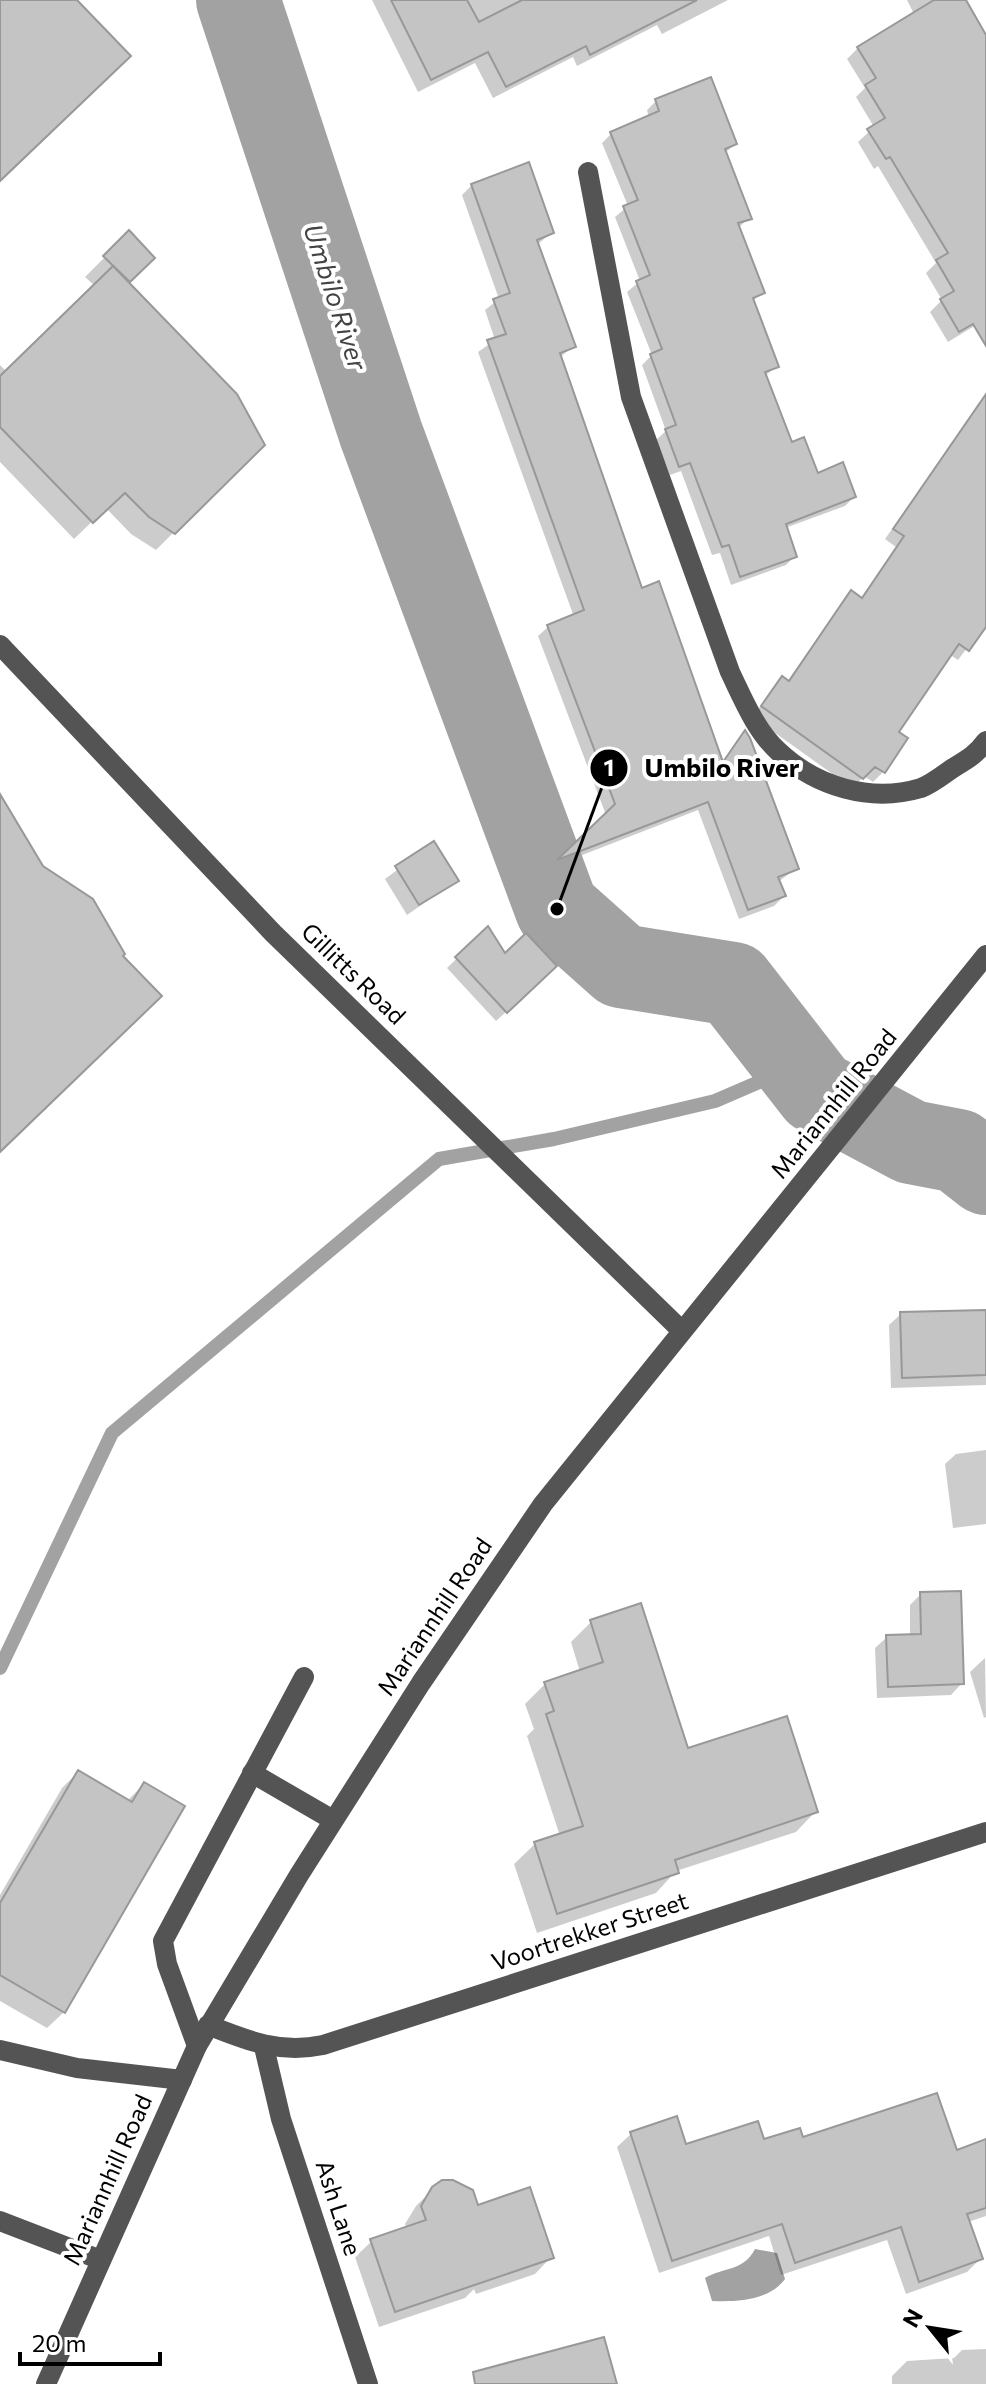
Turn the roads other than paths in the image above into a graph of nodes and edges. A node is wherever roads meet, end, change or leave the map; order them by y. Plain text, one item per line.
1 (588, 172) dead end
2 (0, 645) edge
3 (983, 751) edge
4 (986, 955) edge
5 (681, 1330) junction
6 (304, 1677) dead end
7 (252, 1773) junction
8 (333, 1820) junction
9 (986, 1832) edge
10 (208, 2025) junction
11 (197, 2046) junction
12 (264, 2047) junction
13 (0, 2050) edge
14 (182, 2080) junction
15 (0, 2221) edge
16 (101, 2260) junction
17 (46, 2384) edge
18 (368, 2384) edge

1 - 3 street
2 - 5 street, Gillitts Road
4 - 5 street, Mariannhill Road
5 - 8 street, Mariannhill Road
6 - 7 street
7 - 8 street
7 - 11 street
8 - 10 street, Mariannhill Road
9 - 12 street, Voortrekker Street
10 - 11 street, Mariannhill Road
10 - 12 street, Voortrekker Street
11 - 14 street, Mariannhill Road
12 - 18 street, Ash Lane
13 - 14 street
14 - 16 street, Mariannhill Road
15 - 16 street
16 - 17 street, Mariannhill Road

